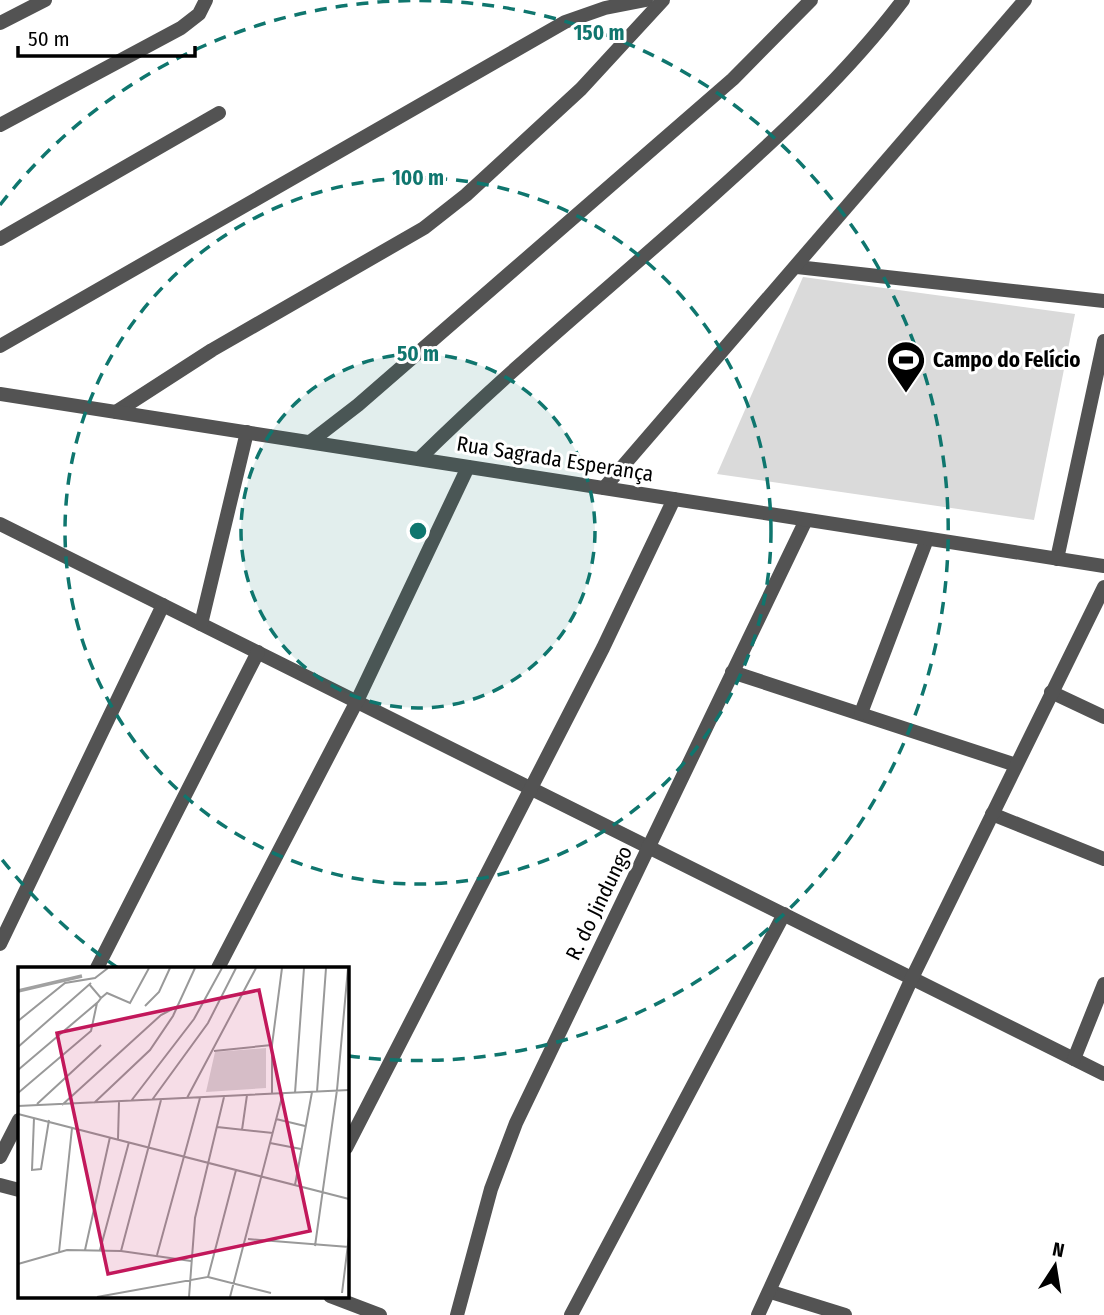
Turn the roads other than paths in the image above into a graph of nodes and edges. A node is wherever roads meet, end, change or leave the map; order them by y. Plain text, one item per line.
1 (45, 0) edge
2 (206, 0) edge
3 (646, 0) edge
4 (663, 0) edge
5 (811, 0) edge
6 (903, 0) edge
7 (1025, 0) edge
8 (0, 23) edge
9 (219, 113) dead end
10 (0, 125) edge
11 (0, 239) edge
12 (797, 267) junction
13 (1104, 301) edge
14 (1104, 341) edge
15 (0, 346) edge
16 (0, 394) edge
17 (116, 412) junction
18 (247, 432) junction
19 (310, 442) junction
20 (419, 459) junction
21 (468, 467) junction
22 (604, 488) junction
23 (674, 499) junction
24 (806, 520) junction
25 (0, 524) edge
26 (927, 539) junction
27 (1057, 559) junction
28 (1104, 566) edge
29 (1104, 587) edge
30 (163, 605) junction
31 (201, 624) junction
32 (258, 652) junction
33 (732, 672) junction
34 (1051, 692) junction
35 (357, 701) junction
36 (861, 713) junction
37 (1104, 717) edge
38 (1016, 765) junction
39 (531, 788) junction
40 (992, 814) junction
41 (649, 847) junction
42 (1104, 859) edge
43 (784, 914) junction
44 (0, 944) edge
45 (98, 967) edge
46 (219, 967) edge
47 (912, 978) junction
48 (1104, 984) edge
49 (1074, 1059) junction
50 (1104, 1074) edge
51 (18, 1122) edge
52 (348, 1144) edge
53 (0, 1157) edge
54 (0, 1185) edge
55 (18, 1190) edge
56 (771, 1292) junction
57 (335, 1298) edge
58 (380, 1315) edge
59 (457, 1315) edge
60 (571, 1315) edge
61 (758, 1315) edge
62 (845, 1315) edge

1 - 8 street
2 - 10 street
3 - 15 street
4 - 17 street
5 - 19 street
6 - 20 street
7 - 12 street
9 - 11 street
12 - 13 street
12 - 22 street
14 - 27 street
16 - 17 street, Rua Sagrada Esperança
17 - 18 street, Rua Sagrada Esperança
18 - 19 street, Rua Sagrada Esperança
18 - 31 street
19 - 20 street, Rua Sagrada Esperança
20 - 21 street, Rua Sagrada Esperança
21 - 22 street, Rua Sagrada Esperança
21 - 35 street
22 - 23 street, Rua Sagrada Esperança
23 - 24 street, Rua Sagrada Esperança
23 - 39 street
24 - 26 street, Rua Sagrada Esperança
24 - 33 street, R. do Jindungo
25 - 30 street
26 - 27 street, Rua Sagrada Esperança
26 - 36 street
27 - 28 street, Rua Sagrada Esperança
29 - 34 street
30 - 31 street
30 - 44 street
31 - 32 street
32 - 35 street
32 - 45 street
33 - 36 street
33 - 41 street, R. do Jindungo
34 - 37 street
34 - 38 street
35 - 39 street
35 - 46 street
36 - 38 street
38 - 40 street
39 - 41 street
39 - 52 street
40 - 42 street
40 - 47 street
41 - 43 street
41 - 59 street, R. do Jindungo
43 - 47 street
43 - 60 street
47 - 49 street
47 - 56 street
48 - 49 street
49 - 50 street
51 - 53 street
54 - 55 street
56 - 61 street
56 - 62 street
57 - 58 street

